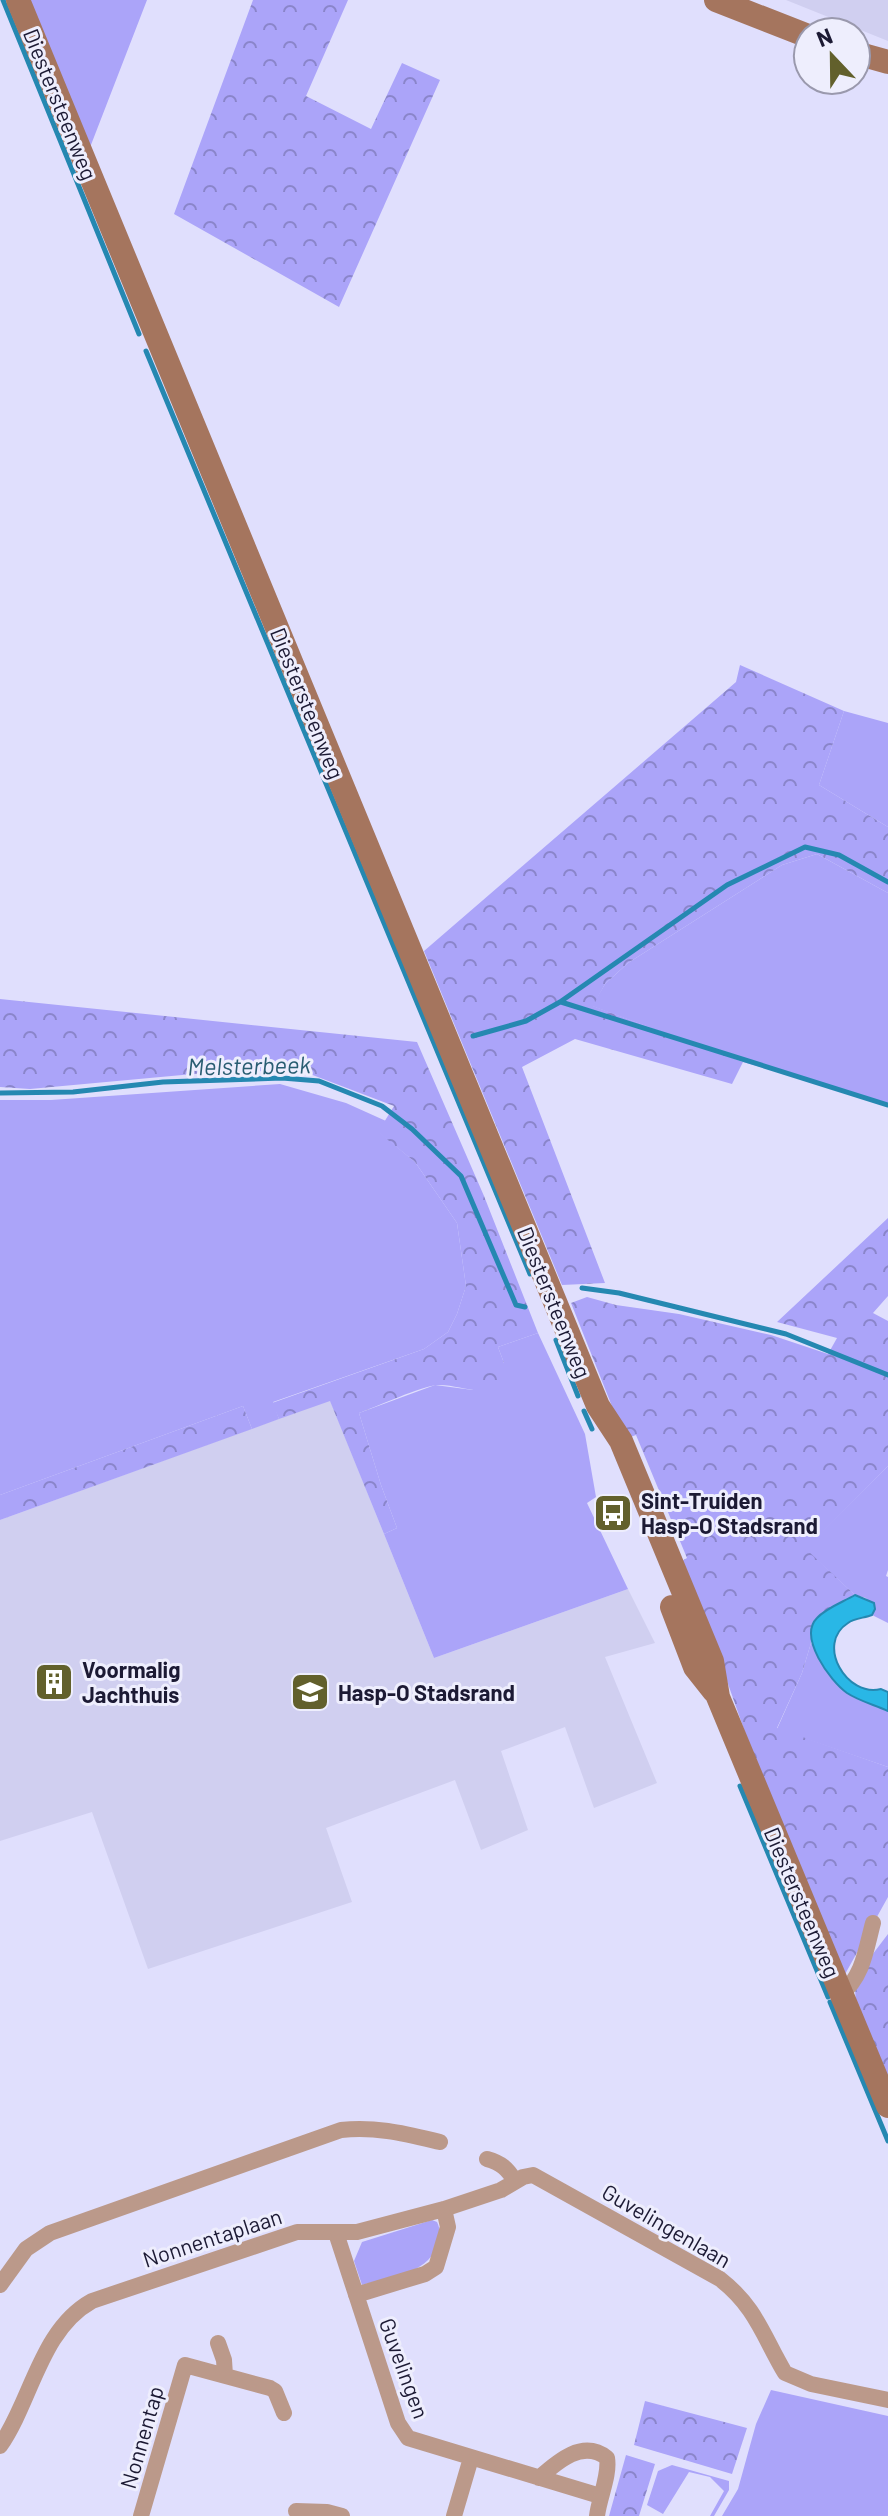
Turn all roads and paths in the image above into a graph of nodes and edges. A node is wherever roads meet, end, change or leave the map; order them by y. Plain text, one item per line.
1 (18, 0) edge
2 (716, 0) edge
3 (792, 30) edge
4 (873, 1923) dead end
5 (841, 1994) junction
6 (888, 2106) edge
7 (440, 2142) dead end
8 (487, 2159) dead end
9 (515, 2181) junction
10 (444, 2209) junction
11 (336, 2233) junction
12 (0, 2285) edge
13 (356, 2295) junction
14 (218, 2343) dead end
15 (225, 2375) junction
16 (888, 2400) edge
17 (284, 2413) dead end
18 (0, 2446) edge
19 (471, 2458) junction
20 (539, 2478) junction
21 (600, 2496) junction
22 (296, 2511) dead end
23 (141, 2516) edge
24 (342, 2516) edge
25 (454, 2516) edge
26 (597, 2516) edge

1 - 5 main road, Diestersteenweg
2 - 3 main road
4 - 5 street
5 - 6 main road, Diestersteenweg
7 - 12 street
8 - 9 street
9 - 10 street, Nonnentaplaan
9 - 16 street, Guvelingenlaan
10 - 11 street, Nonnentaplaan
10 - 13 street, Guvelingen
11 - 13 street, Guvelingen
11 - 18 street, Nonnentaplaan
13 - 19 street, Guvelingen
14 - 15 street
15 - 17 street, Nonnentap
15 - 23 street, Nonnentap
19 - 20 street, Guvelingen
19 - 25 street
20 - 21 street, Guvelingen
20 - 21 street
21 - 26 street
22 - 24 street

